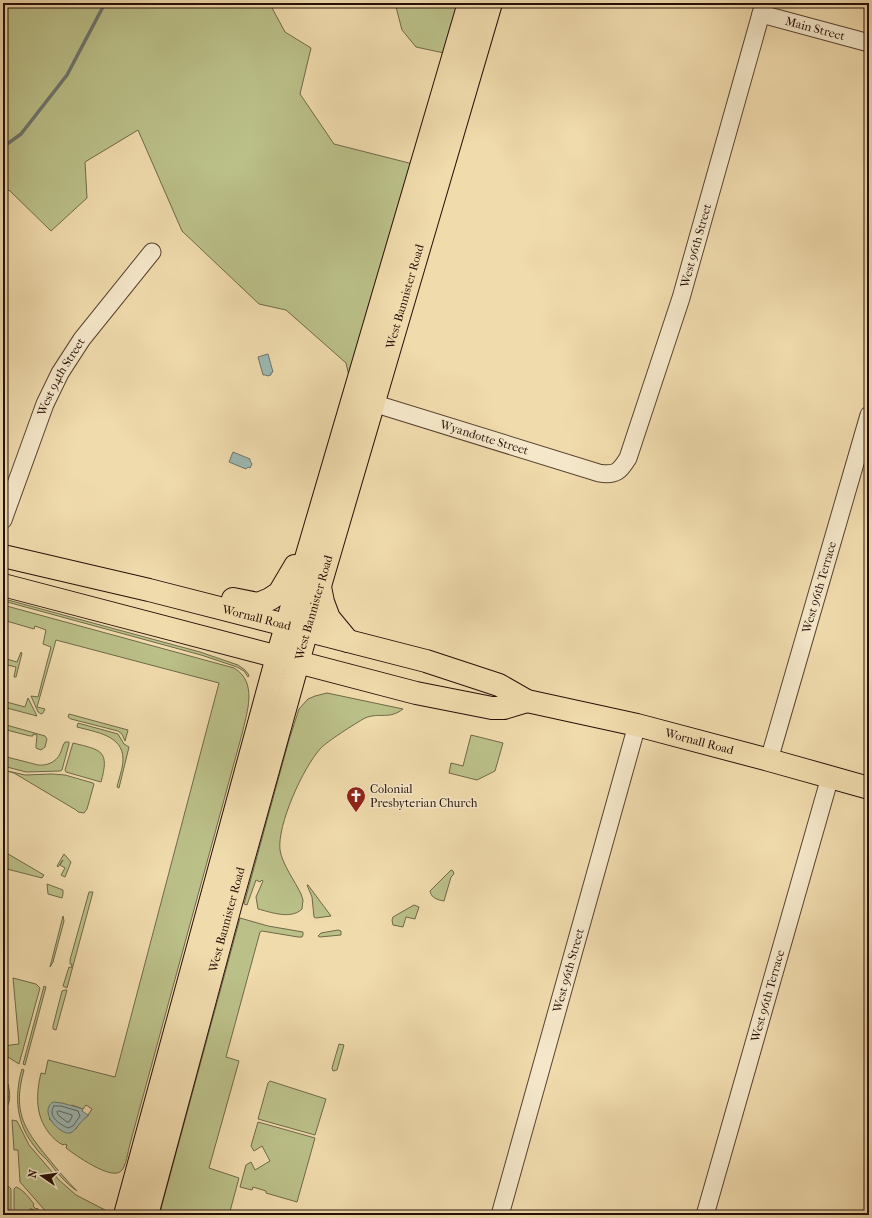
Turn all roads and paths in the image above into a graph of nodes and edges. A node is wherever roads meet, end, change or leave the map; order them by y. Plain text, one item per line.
1 (469, 3) edge
2 (491, 3) edge
3 (763, 8) edge
4 (869, 43) edge
5 (152, 252) dead end
6 (353, 397) junction
7 (374, 403) junction
8 (869, 415) edge
9 (617, 471) joint
10 (3, 520) edge
11 (314, 529) junction
12 (3, 556) edge
13 (3, 585) edge
14 (320, 587) junction
15 (149, 590) junction
16 (287, 625) junction
17 (307, 630) junction
18 (348, 641) junction
19 (277, 657) junction
20 (299, 663) junction
21 (527, 701) junction
22 (637, 725) junction
23 (769, 760) junction
24 (830, 777) junction
25 (869, 788) edge
26 (125, 1215) edge
27 (147, 1215) edge
28 (500, 1215) edge
29 (705, 1215) edge

1 - 6 main road, West Bannister Road
2 - 7 main road, West Bannister Road
3 - 4 street, Main Street
3 - 9 street, West 96th Street
5 - 10 street, West 94th Street
6 - 7 street, Wyandotte Street
6 - 11 main road, West Bannister Road
7 - 9 street, Wyandotte Street
7 - 14 main road, West Bannister Road
8 - 23 street, West 96th Terrace
11 - 15 main road
11 - 16 main road, West Bannister Road
12 - 15 main road, Wornall Road
13 - 19 main road, Wornall Road
14 - 17 main road, West Bannister Road
14 - 18 main road
15 - 16 main road, Wornall Road
16 - 17 main road, Wornall Road
16 - 19 main road, West Bannister Road
17 - 18 main road, Wornall Road
17 - 20 main road, West Bannister Road
18 - 21 main road, Wornall Road
19 - 20 main road, Wornall Road
19 - 26 main road, West Bannister Road
20 - 21 main road, Wornall Road
20 - 27 main road, West Bannister Road
21 - 22 main road, Wornall Road
22 - 23 main road, Wornall Road
22 - 28 street, West 96th Street
23 - 24 main road, Wornall Road
24 - 25 main road, Wornall Road
24 - 29 street, West 96th Terrace

